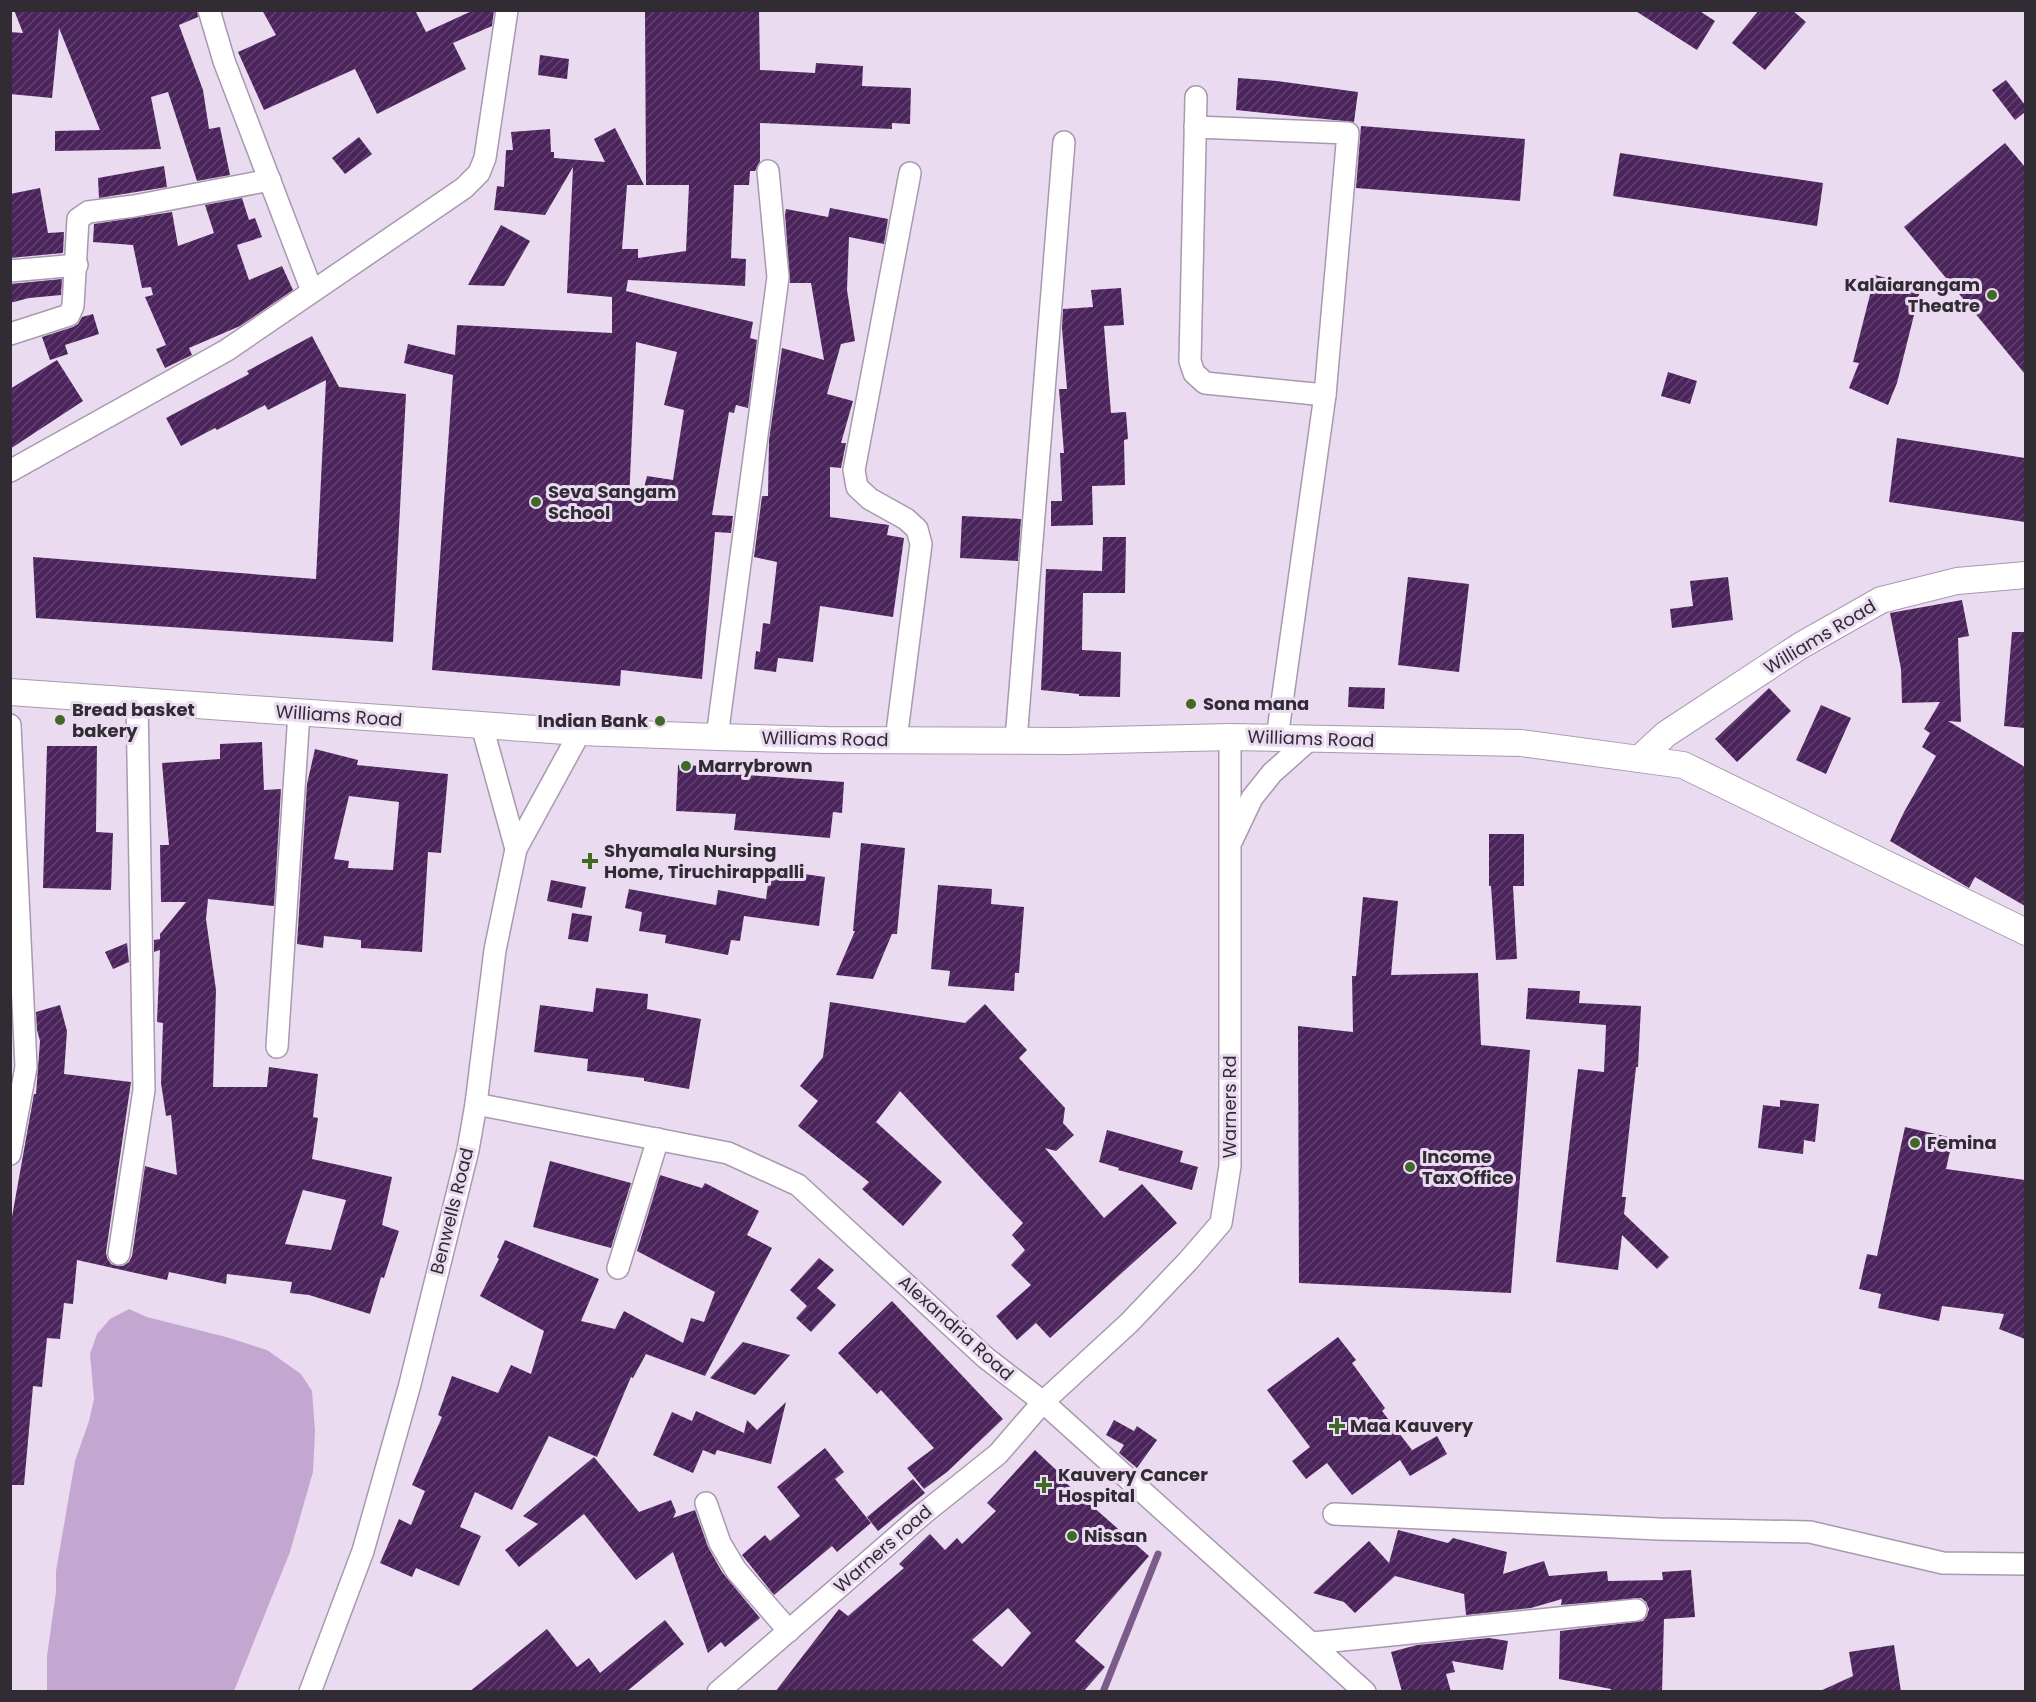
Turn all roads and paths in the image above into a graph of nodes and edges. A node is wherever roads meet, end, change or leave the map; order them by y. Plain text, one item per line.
1 (209, 10) edge
2 (507, 10) edge
3 (1196, 97) dead end
4 (1195, 127) junction
5 (1064, 142) dead end
6 (768, 171) dead end
7 (910, 173) dead end
8 (270, 180) junction
9 (77, 265) junction
10 (10, 272) edge
11 (312, 291) junction
12 (10, 334) edge
13 (1325, 395) junction
14 (10, 471) edge
15 (2025, 575) edge
16 (10, 692) edge
17 (137, 702) junction
18 (299, 713) junction
19 (10, 725) edge
20 (482, 726) junction
21 (580, 732) junction
22 (717, 737) junction
23 (1230, 737) junction
24 (1277, 738) junction
25 (896, 740) junction
26 (1016, 740) junction
27 (1309, 740) junction
28 (1639, 759) junction
29 (1230, 844) junction
30 (516, 849) junction
31 (2025, 932) edge
32 (277, 1047) dead end
33 (477, 1104) junction
34 (658, 1139) junction
35 (10, 1154) edge
36 (119, 1254) dead end
37 (618, 1268) dead end
38 (1043, 1402) junction
39 (706, 1503) dead end
40 (1334, 1514) dead end
41 (2025, 1564) edge
42 (1636, 1610) dead end
43 (789, 1631) junction
44 (1313, 1643) junction
45 (310, 1692) edge
46 (718, 1692) edge
47 (1365, 1692) edge

1 - 8 street
2 - 11 street
3 - 4 street
4 - 13 street
4 - 13 street
5 - 26 street
6 - 22 street
7 - 25 street
8 - 9 street
8 - 11 street
9 - 10 street
9 - 12 street
11 - 14 street
13 - 24 street
15 - 28 street, Williams Road
16 - 17 street, Williams Road
17 - 18 street, Williams Road
17 - 36 street
18 - 20 street, Williams Road
18 - 32 street
19 - 35 street
20 - 21 street, Williams Road
20 - 30 street
21 - 22 street, Williams Road
21 - 30 street, Benwells Road
22 - 25 street, Williams Road
23 - 24 street, Williams Road
23 - 26 street, Williams Road
23 - 29 street, Warners Rd
24 - 27 street, Williams Road
25 - 26 street, Williams Road
27 - 28 street, Williams Road
27 - 29 street
28 - 31 street, Williams Road
29 - 38 street, Warners Rd
30 - 33 street, Benwells Road
33 - 34 street, Alexandria Road
33 - 45 street, Benwells Road
34 - 37 street
34 - 38 street, Alexandria Road
38 - 43 street, Warners road
38 - 44 street, Alexandria Road
39 - 43 street
40 - 41 street
42 - 44 street
43 - 46 street, Warners road
44 - 47 street, Alexandria Road

